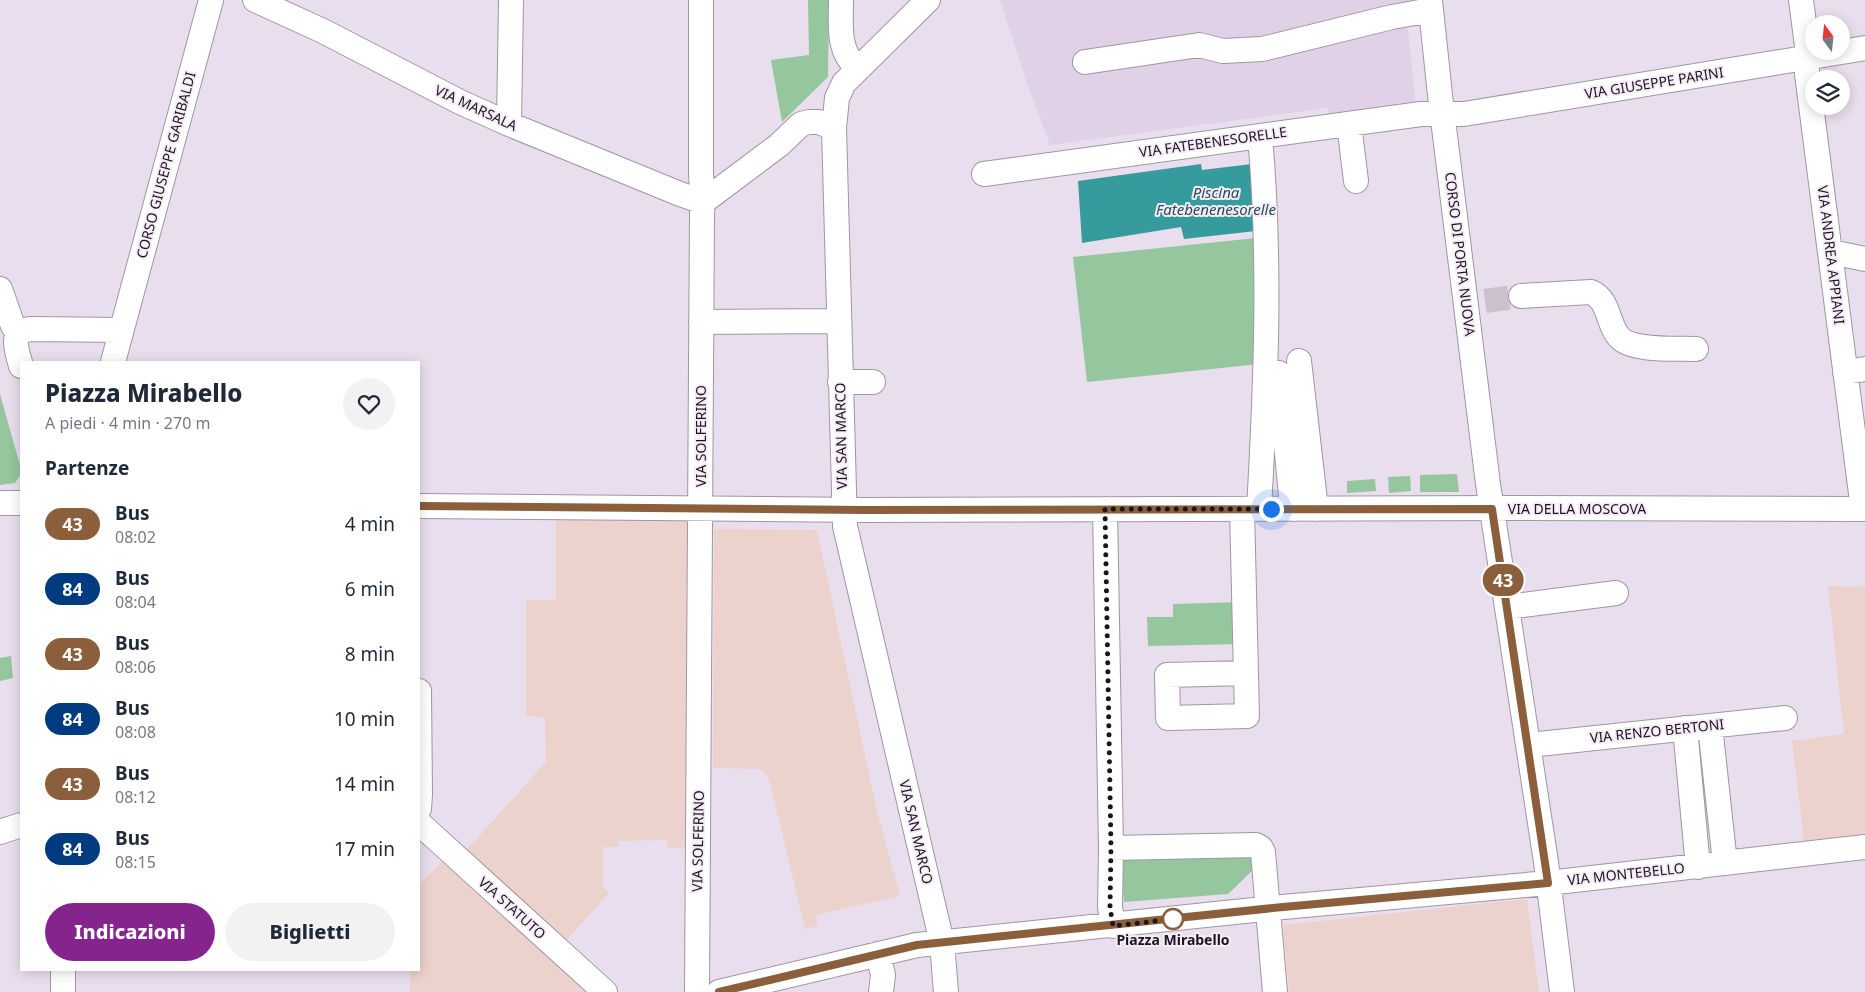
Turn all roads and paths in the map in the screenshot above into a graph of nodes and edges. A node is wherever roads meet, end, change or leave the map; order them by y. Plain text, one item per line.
1 (211, 0) edge
2 (255, 0) edge
3 (511, 0) edge
4 (701, 0) edge
5 (841, 0) edge
6 (928, 0) edge
7 (1801, 0) edge
8 (1431, 5) edge
9 (1805, 31) edge
10 (1865, 48) edge
11 (1850, 51) edge
12 (1805, 58) edge
13 (1807, 60) edge
14 (1085, 62) dead end
15 (857, 68) junction
16 (1443, 114) junction
17 (509, 124) junction
18 (1350, 124) junction
19 (834, 128) junction
20 (1260, 136) junction
21 (984, 174) dead end
22 (1356, 181) dead end
23 (703, 202) junction
24 (1832, 256) junction
25 (1865, 259) edge
26 (0, 289) edge
27 (1521, 296) tunnel mouth
28 (839, 321) junction
29 (701, 322) junction
30 (121, 330) junction
31 (9, 332) edge
32 (1696, 349) dead end
33 (113, 361) edge
34 (1299, 361) dead end
35 (20, 363) edge
36 (1855, 370) edge
37 (1279, 373) dead end
38 (840, 382) junction
39 (873, 382) dead end
40 (0, 503) edge
41 (20, 503) edge
42 (420, 506) edge
43 (701, 508) junction
44 (843, 509) junction
45 (1105, 509) junction
46 (1251, 509) junction
47 (1305, 509) junction
48 (1492, 509) junction
49 (1864, 509) edge
50 (1616, 593) dead end
51 (1507, 607) junction
52 (1246, 673) dead end
53 (1785, 718) dead end
54 (1710, 726) junction
55 (1685, 728) junction
56 (1528, 745) junction
57 (420, 824) edge
58 (20, 825) edge
59 (0, 832) edge
60 (1865, 847) edge
61 (1111, 848) junction
62 (1725, 864) junction
63 (1698, 867) junction
64 (1548, 883) junction
65 (1268, 909) junction
66 (1113, 926) junction
67 (942, 943) junction
68 (878, 954) junction
69 (63, 971) edge
70 (63, 992) edge
71 (605, 992) edge
72 (697, 992) edge
73 (719, 992) edge
74 (882, 992) edge
75 (946, 992) edge
76 (1274, 992) edge
77 (1562, 992) edge

1 - 30 street, CORSO GIUSEPPE GARIBALDI
2 - 17 street, VIA MARSALA
3 - 17 street
4 - 23 street, VIA SOLFERINO
5 - 15 street
6 - 15 street, VIA SAN MARCO
7 - 9 street, VIA ANDREA APPIANI
8 - 14 street
8 - 16 street, CORSO DI PORTA NUOVA
10 - 11 street, VIA GIUSEPPE PARINI
12 - 16 street, VIA GIUSEPPE PARINI
13 - 24 street, VIA ANDREA APPIANI
15 - 19 street, VIA SAN MARCO
16 - 18 street, VIA FATEBENESORELLE
16 - 48 street, CORSO DI PORTA NUOVA
17 - 23 street, VIA MARSALA
18 - 20 street, VIA FATEBENESORELLE
18 - 22 street
19 - 23 street
19 - 28 street, VIA SAN MARCO
20 - 21 street, VIA FATEBENESORELLE
20 - 46 street
23 - 29 street, VIA SOLFERINO
24 - 25 street
24 - 36 street, VIA ANDREA APPIANI
26 - 31 street
27 - 32 street
28 - 29 street
28 - 38 street, VIA SAN MARCO
29 - 43 street, VIA SOLFERINO
30 - 31 street
30 - 33 street, CORSO GIUSEPPE GARIBALDI
31 - 35 street
34 - 47 street
36 - 49 street, VIA ANDREA APPIANI
37 - 47 street
38 - 39 street
38 - 44 street, VIA SAN MARCO
40 - 41 street
42 - 43 street, VIA DELLA MOSCOVA
43 - 44 street, VIA DELLA MOSCOVA
43 - 72 street, VIA SOLFERINO
44 - 45 street, VIA DELLA MOSCOVA
44 - 67 street, VIA SAN MARCO
45 - 46 street, VIA DELLA MOSCOVA
45 - 61 street
46 - 47 street, VIA DELLA MOSCOVA
46 - 52 street
47 - 48 street, VIA DELLA MOSCOVA
48 - 49 street, VIA DELLA MOSCOVA
48 - 51 street, CORSO DI PORTA NUOVA
50 - 51 street
51 - 56 street
53 - 54 street, VIA RENZO BERTONI
54 - 55 street, VIA RENZO BERTONI
54 - 62 street
55 - 56 street, VIA RENZO BERTONI
55 - 63 street
56 - 64 street
57 - 71 street, VIA STATUTO
58 - 59 street
60 - 62 street, VIA MONTEBELLO
61 - 65 street
61 - 66 street
62 - 63 street, VIA MONTEBELLO
63 - 64 street, VIA MONTEBELLO
64 - 65 street, VIA MONTEBELLO
64 - 77 street
65 - 66 street, VIA MONTEBELLO
65 - 76 street
66 - 67 street
67 - 68 street
67 - 75 street, VIA SAN MARCO
68 - 73 street
68 - 74 street
69 - 70 street

